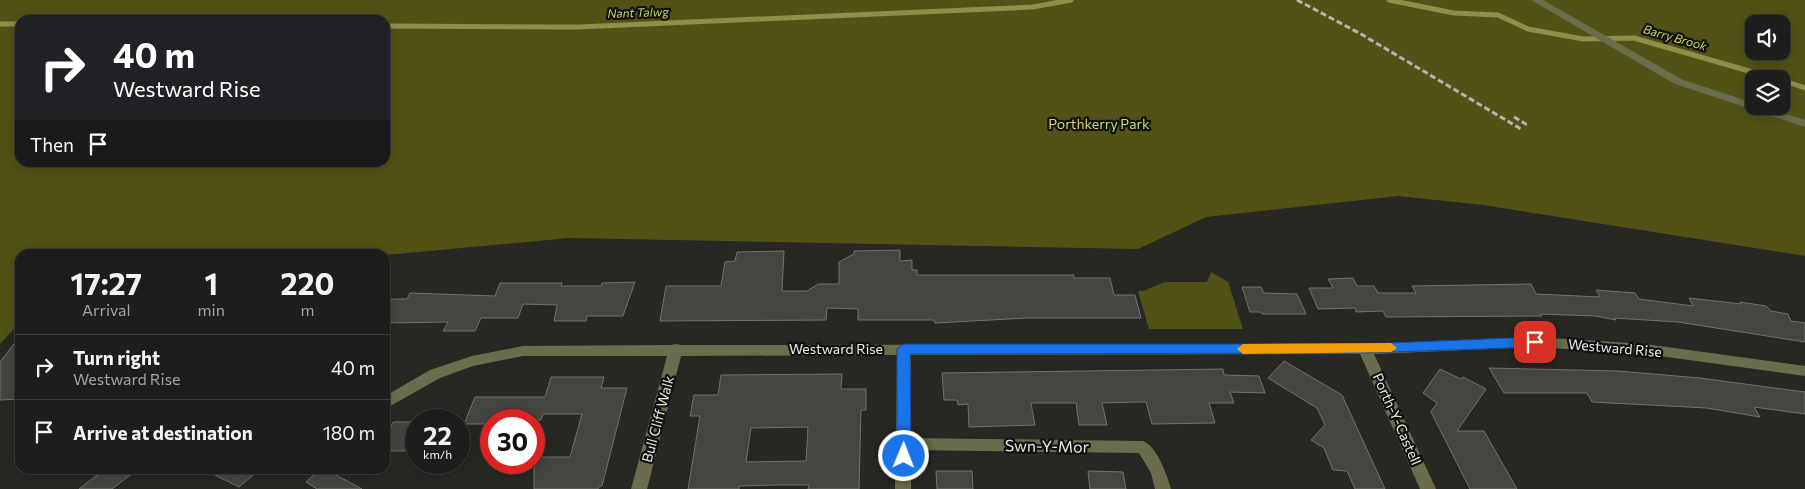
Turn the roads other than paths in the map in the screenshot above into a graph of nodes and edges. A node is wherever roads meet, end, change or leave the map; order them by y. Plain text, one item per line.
1 (1536, 0) edge
2 (1805, 124) edge
3 (676, 349) junction
4 (904, 349) junction
5 (1365, 349) junction
6 (1805, 371) edge
7 (390, 400) edge
8 (904, 444) junction
9 (639, 489) edge
10 (903, 489) edge
11 (1163, 489) edge
12 (1428, 489) edge

1 - 2 street
3 - 4 street, Westward Rise
3 - 7 street, Westward Rise
3 - 9 street, Bull Cliff Walk
4 - 5 street, Westward Rise
4 - 8 street
5 - 6 street, Westward Rise
5 - 12 street, Porth-Y-Castell
8 - 10 street
8 - 11 street, Swn-Y-Mor

